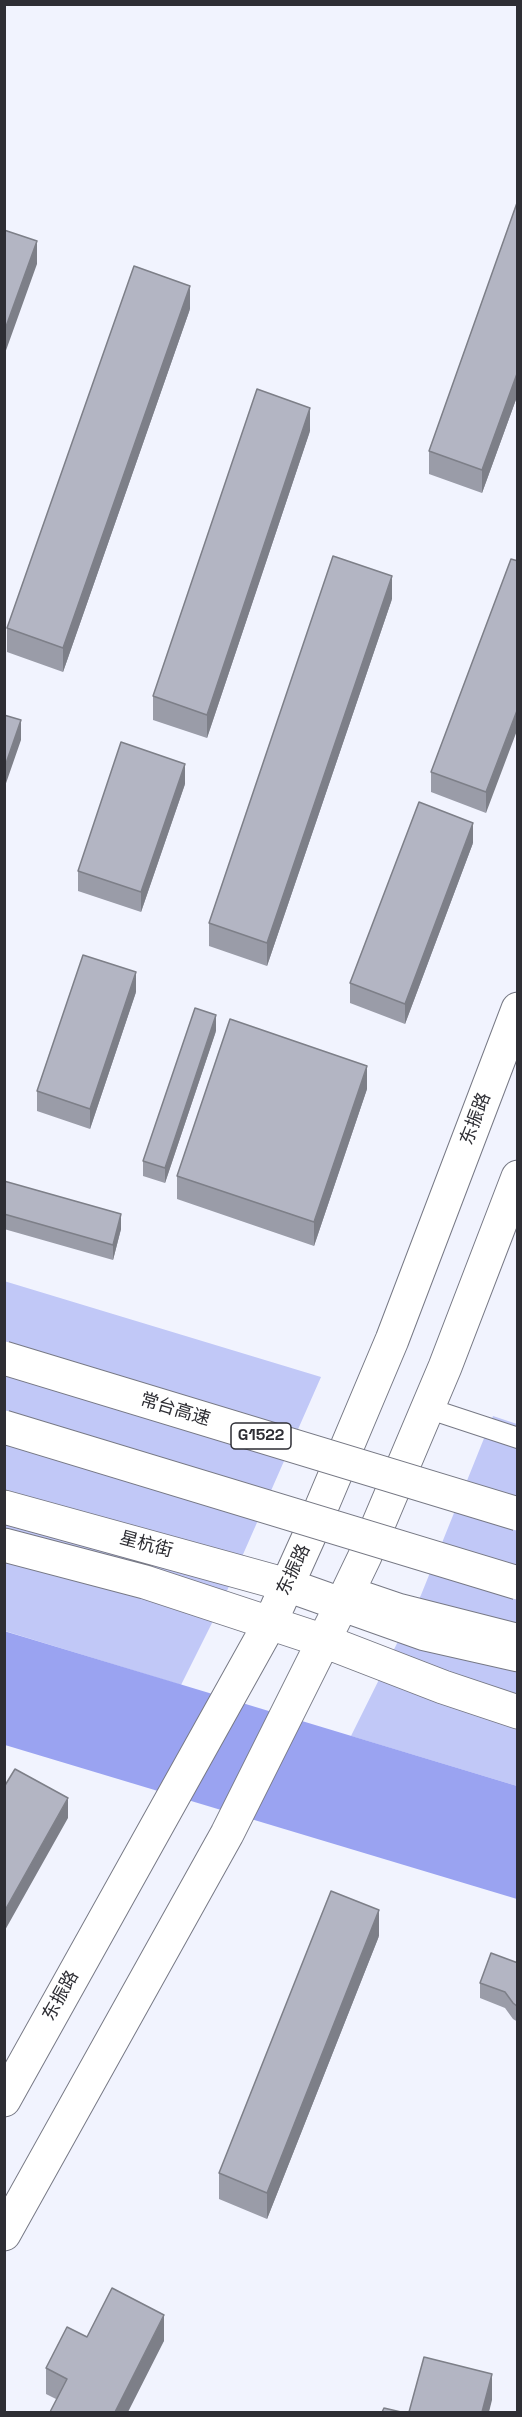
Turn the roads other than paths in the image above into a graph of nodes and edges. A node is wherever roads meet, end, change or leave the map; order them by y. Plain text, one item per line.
1 (518, 1009) edge
2 (518, 1177) edge
3 (4, 1358) edge
4 (428, 1408) junction
5 (4, 1427) edge
6 (518, 1438) edge
7 (4, 1507) edge
8 (518, 1514) edge
9 (4, 1545) edge
10 (518, 1582) edge
11 (287, 1585) junction
12 (346, 1596) junction
13 (270, 1623) junction
14 (518, 1634) edge
15 (324, 1641) junction
16 (518, 1655) edge
17 (518, 1712) edge
18 (4, 2100) edge
19 (4, 2234) edge

1 - 11 main road, 东振路
2 - 4 main road
3 - 8 main road, 常台高速 / G1522, bridge
4 - 6 lane
4 - 12 main road
5 - 10 main road, bridge
7 - 11 main road, 星杭街
9 - 13 main road, 星杭街
11 - 12 main road, 星杭街
11 - 13 main road, 东振路
12 - 14 lane
12 - 15 main road
12 - 16 main road, 星杭街
13 - 15 main road, 星杭街
13 - 18 main road, 东振路
15 - 17 main road, 星杭街
15 - 19 main road

